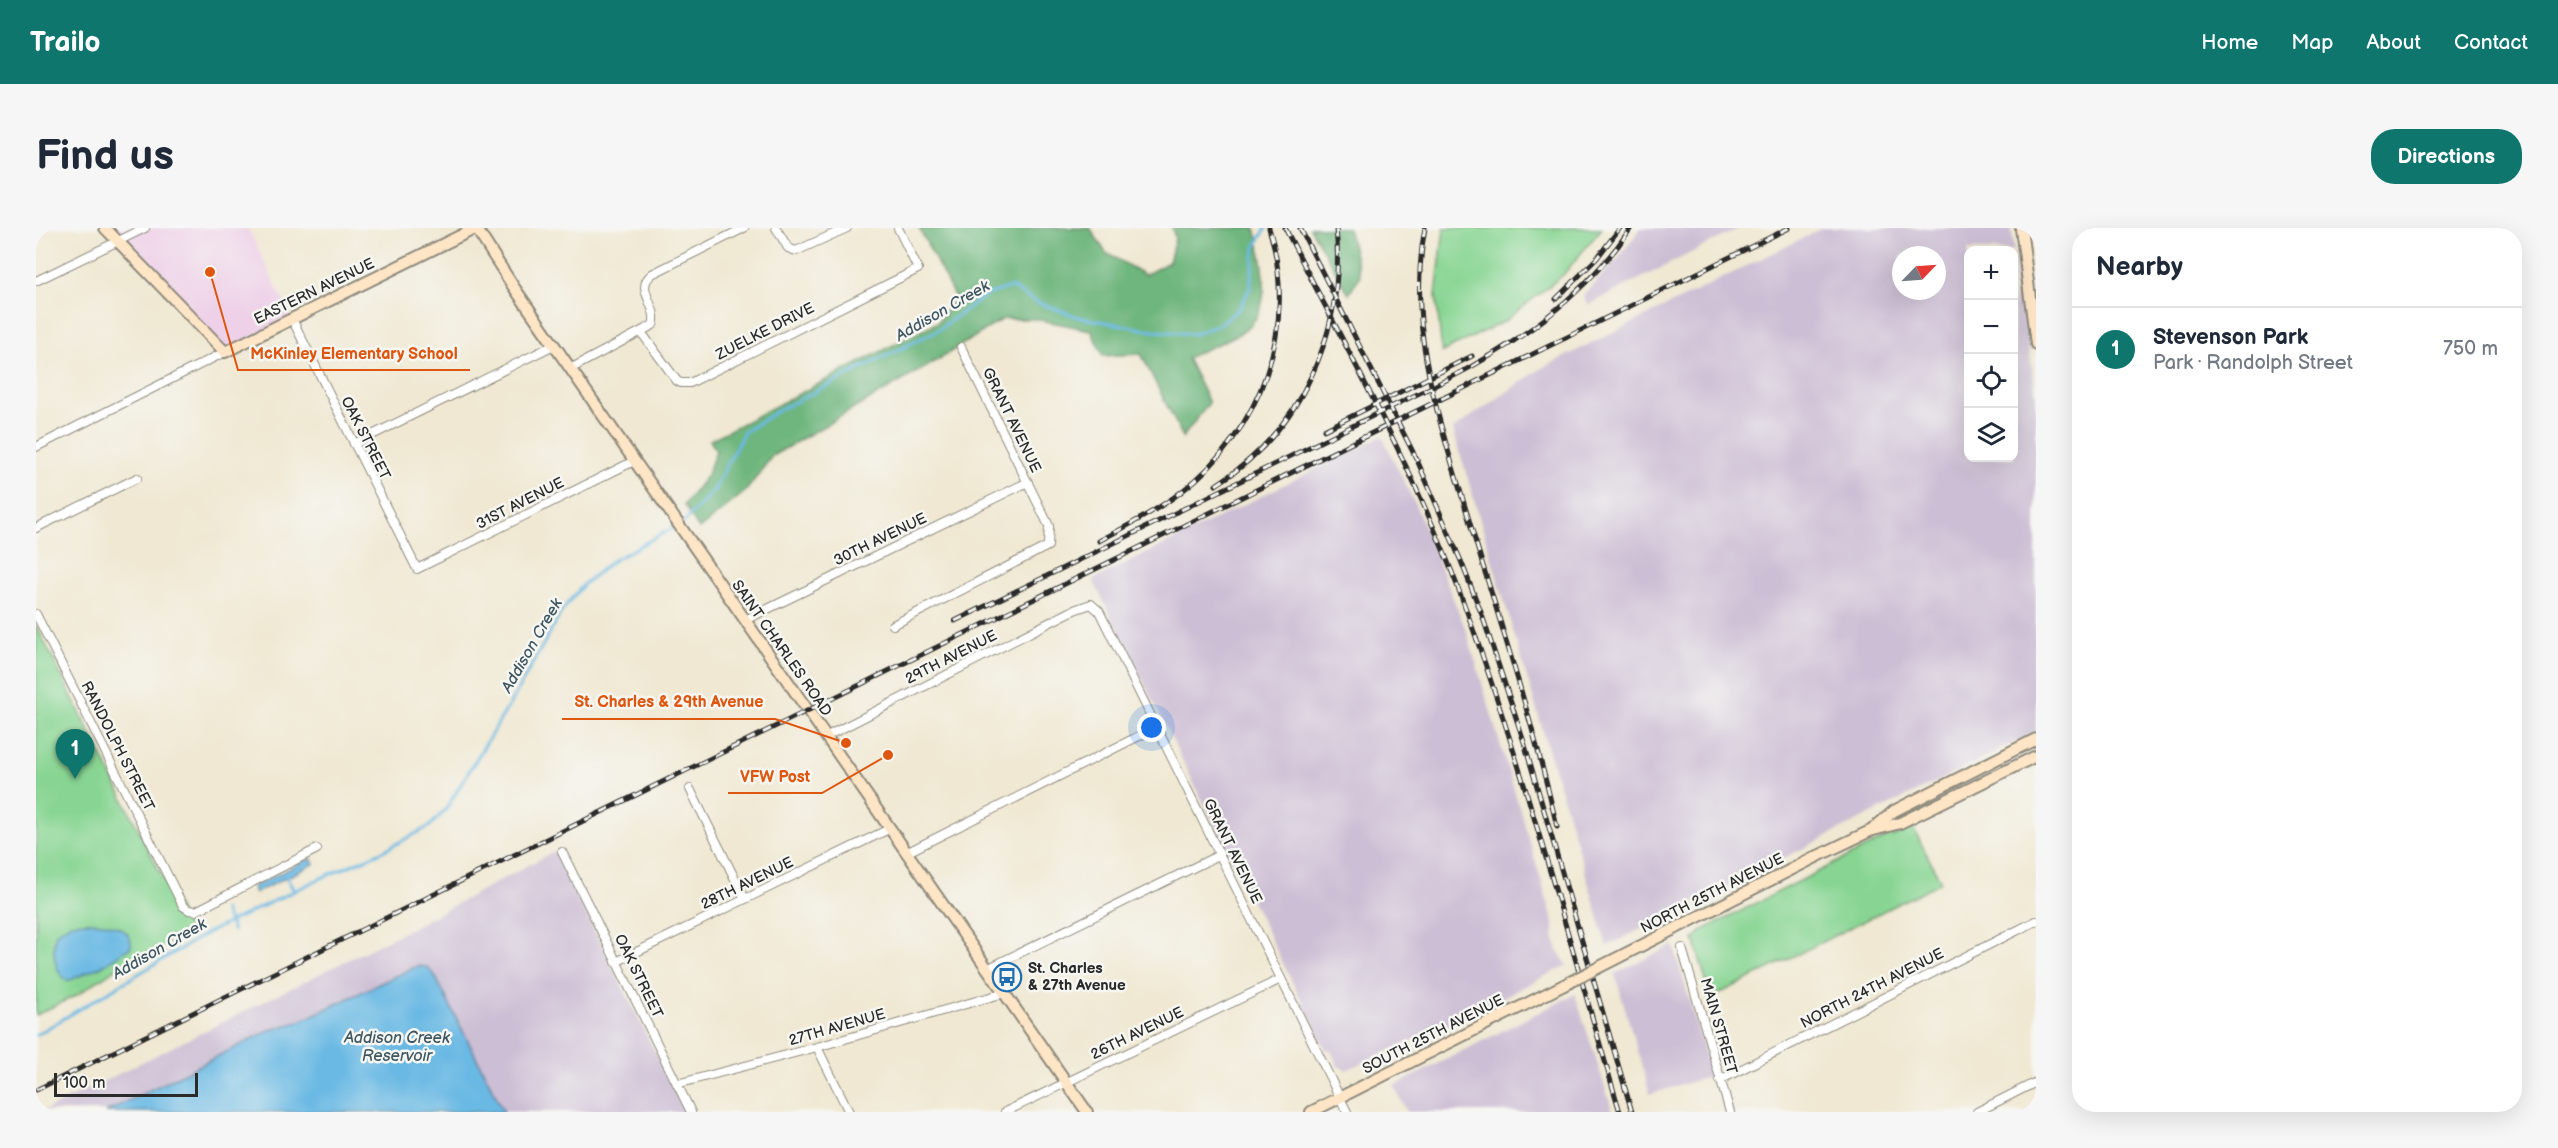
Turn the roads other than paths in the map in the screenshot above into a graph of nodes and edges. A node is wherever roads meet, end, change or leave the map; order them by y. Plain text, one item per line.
1 (105, 228) edge
2 (145, 228) edge
3 (476, 228) edge
4 (744, 228) edge
5 (776, 228) edge
6 (847, 228) edge
7 (898, 228) edge
8 (2021, 228) edge
9 (118, 241) junction
10 (36, 281) edge
11 (292, 319) junction
12 (642, 332) junction
13 (2036, 344) edge
14 (554, 345) junction
15 (962, 347) dead end
16 (225, 352) junction
17 (570, 369) junction
18 (354, 444) junction
19 (36, 447) edge
20 (634, 461) junction
21 (136, 478) dead end
22 (1028, 482) junction
23 (36, 528) edge
24 (417, 569) joint
25 (1091, 604) joint
26 (36, 614) edge
27 (745, 620) junction
28 (893, 625) dead end
29 (1157, 727) junction
30 (825, 736) junction
31 (2036, 739) edge
32 (2036, 756) edge
33 (690, 789) dead end
34 (890, 829) junction
35 (1870, 831) junction
36 (317, 849) dead end
37 (562, 852) dead end
38 (906, 853) junction
39 (1219, 855) junction
40 (745, 899) junction
41 (2036, 921) edge
42 (1682, 948) dead end
43 (616, 962) junction
44 (987, 969) junction
45 (1281, 979) junction
46 (1568, 983) joint
47 (1004, 993) junction
48 (817, 1047) junction
49 (1720, 1080) junction
50 (1066, 1082) junction
51 (2036, 1082) edge
52 (677, 1084) junction
53 (1340, 1097) junction
54 (691, 1112) edge
55 (849, 1112) edge
56 (1005, 1112) edge
57 (1087, 1112) edge
58 (1311, 1112) edge
59 (1347, 1112) edge
60 (1730, 1112) edge
61 (1977, 1112) edge

1 - 9 main road
2 - 9 street
3 - 11 main road, EASTERN AVENUE
3 - 14 main road, SAINT CHARLES ROAD
4 - 12 street
5 - 6 street
7 - 12 street, ZUELKE DRIVE
8 - 13 main road
9 - 10 street
9 - 16 main road
11 - 16 main road, EASTERN AVENUE
11 - 18 street, OAK STREET
12 - 17 street
14 - 17 main road, SAINT CHARLES ROAD
14 - 18 street
15 - 22 street, GRANT AVENUE
16 - 19 street, EASTERN AVENUE
17 - 20 main road, SAINT CHARLES ROAD
18 - 24 street, OAK STREET
20 - 24 street, 31ST AVENUE
20 - 27 main road, SAINT CHARLES ROAD
21 - 23 street
22 - 27 street, 30TH AVENUE
22 - 28 street, GRANT AVENUE
25 - 29 street, GRANT AVENUE
25 - 30 street, 29TH AVENUE
26 - 36 street, RANDOLPH STREET
27 - 30 main road, SAINT CHARLES ROAD
29 - 38 street
29 - 39 street, GRANT AVENUE
30 - 34 main road, SAINT CHARLES ROAD
31 - 35 main road, NORTH 25TH AVENUE
32 - 35 main road, NORTH 25TH AVENUE
33 - 40 street
34 - 38 main road, SAINT CHARLES ROAD
34 - 40 street, 28TH AVENUE
35 - 46 main road, NORTH 25TH AVENUE, bridge
37 - 43 street, OAK STREET
38 - 44 main road, SAINT CHARLES ROAD
39 - 44 street
39 - 45 street, GRANT AVENUE
40 - 43 street, 28TH AVENUE
41 - 49 street, NORTH 24TH AVENUE
42 - 49 street, MAIN STREET
43 - 52 street, OAK STREET
44 - 47 main road, SAINT CHARLES ROAD
45 - 50 street, 26TH AVENUE
45 - 53 street, GRANT AVENUE
46 - 53 main road, SOUTH 25TH AVENUE
47 - 48 street, 27TH AVENUE
47 - 50 main road, SAINT CHARLES ROAD
48 - 52 street, 27TH AVENUE
48 - 55 street
49 - 60 street, MAIN STREET
50 - 56 street, 26TH AVENUE
50 - 57 main road, SAINT CHARLES ROAD
51 - 61 street
52 - 54 street, OAK STREET
53 - 58 main road, SOUTH 25TH AVENUE
53 - 59 street, GRANT AVENUE

